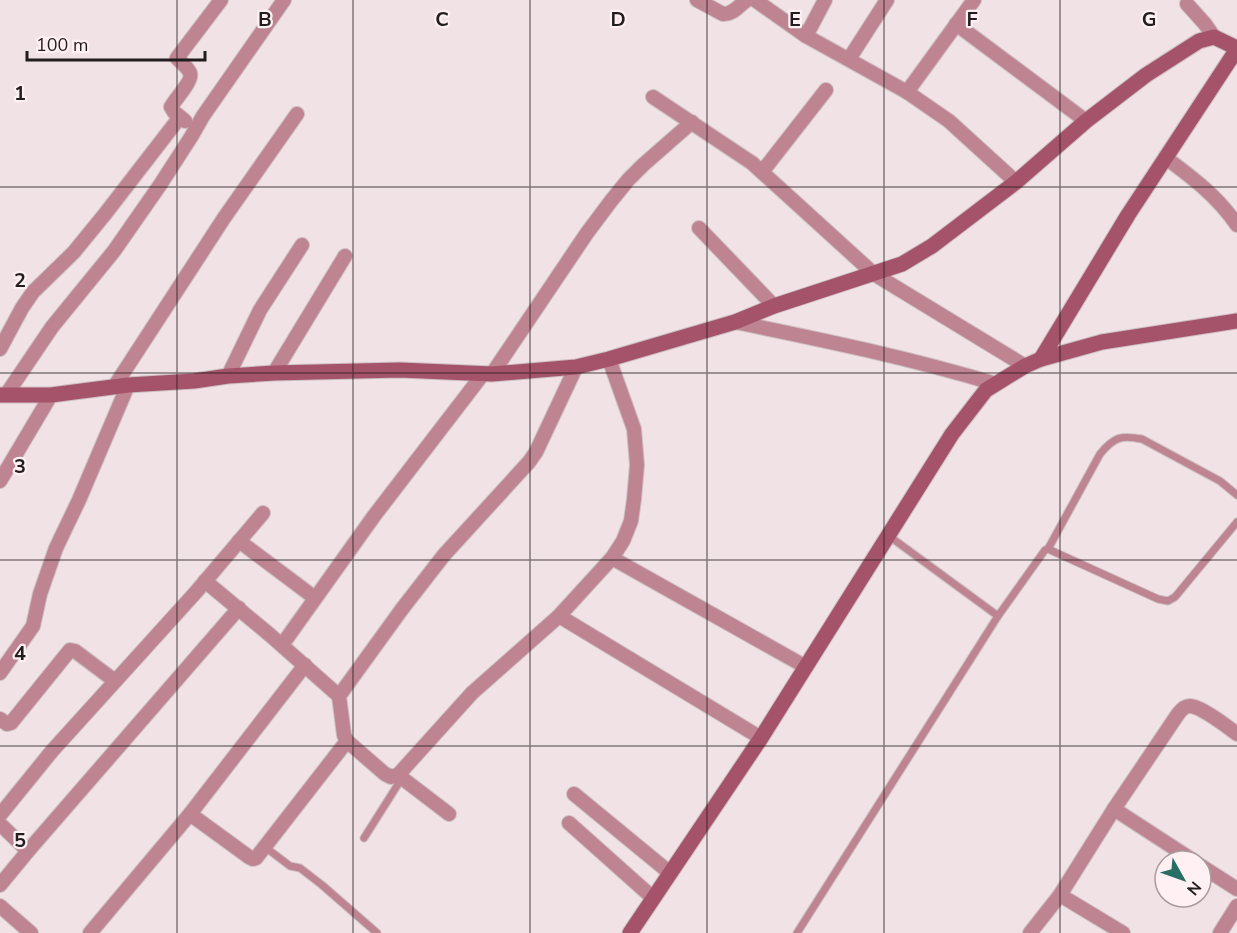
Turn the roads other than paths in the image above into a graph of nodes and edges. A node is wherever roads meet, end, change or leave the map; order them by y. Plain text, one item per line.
1 (221, 0) edge
2 (284, 0) edge
3 (747, 0) edge
4 (754, 0) edge
5 (825, 0) edge
6 (886, 0) edge
7 (974, 0) edge
8 (701, 1) edge
9 (1187, 4) dead end
10 (956, 24) junction
11 (806, 36) junction
12 (1214, 37) junction
13 (1237, 49) edge
14 (849, 59) junction
15 (826, 90) dead end
16 (907, 92) junction
17 (653, 97) dead end
18 (297, 114) dead end
19 (180, 117) junction
20 (1086, 121) junction
21 (692, 122) junction
22 (195, 129) junction
23 (1166, 158) junction
24 (762, 172) junction
25 (1016, 182) junction
26 (1237, 225) edge
27 (699, 228) dead end
28 (302, 244) dead end
29 (345, 256) dead end
30 (874, 274) junction
31 (774, 306) junction
32 (1237, 321) edge
33 (735, 322) junction
34 (0, 349) edge
35 (609, 358) junction
36 (1041, 359) junction
37 (1025, 366) junction
38 (576, 367) junction
39 (274, 373) junction
40 (487, 374) junction
41 (228, 376) junction
42 (996, 384) junction
43 (121, 386) junction
44 (3, 395) edge
45 (51, 395) junction
46 (0, 481) edge
47 (1237, 495) edge
48 (263, 513) dead end
49 (1237, 522) edge
50 (889, 536) junction
51 (239, 541) junction
52 (1048, 549) junction
53 (612, 558) junction
54 (204, 581) junction
55 (315, 598) junction
56 (239, 608) junction
57 (560, 616) junction
58 (998, 616) junction
59 (282, 645) junction
60 (305, 665) junction
61 (806, 667) junction
62 (0, 673) edge
63 (115, 681) junction
64 (339, 696) junction
65 (0, 719) edge
66 (1237, 734) edge
67 (761, 738) junction
68 (347, 741) junction
69 (400, 776) junction
70 (574, 794) dead end
71 (1114, 809) junction
72 (190, 814) junction
73 (448, 814) dead end
74 (0, 815) edge
75 (569, 823) dead end
76 (0, 824) edge
77 (364, 838) dead end
78 (265, 847) junction
79 (1176, 849) edge
80 (28, 851) junction
81 (670, 873) junction
82 (1213, 874) edge
83 (0, 885) edge
84 (1237, 890) edge
85 (1060, 895) junction
86 (653, 898) junction
87 (0, 906) edge
88 (1237, 906) edge
89 (31, 933) edge
90 (90, 933) edge
91 (377, 933) edge
92 (630, 933) edge
93 (797, 933) edge
94 (1030, 933) edge
95 (1123, 933) edge
96 (1220, 933) edge

1 - 19 street
2 - 22 street
3 - 8 street
4 - 11 street
5 - 11 street
6 - 14 street
7 - 10 street
9 - 12 street
10 - 16 street
10 - 20 street
11 - 14 street
12 - 13 street
12 - 20 street
13 - 23 street
14 - 16 street
15 - 24 street
16 - 25 street
17 - 21 street
18 - 43 street
19 - 22 street
19 - 34 street
20 - 25 street
21 - 24 street
21 - 40 street
22 - 44 street
23 - 26 street
23 - 36 street
24 - 30 street
25 - 30 street
27 - 31 street
28 - 41 street
29 - 39 street
30 - 31 street
30 - 37 street
31 - 33 street
32 - 36 street
33 - 35 street
33 - 42 street
35 - 38 street
35 - 53 street
36 - 37 street
37 - 42 street
38 - 40 street
38 - 64 street
39 - 40 street
39 - 41 street
40 - 55 street
41 - 43 street
42 - 50 street
43 - 45 street
43 - 62 street
44 - 45 street
45 - 46 street
47 - 52 lane
48 - 51 street
49 - 52 lane
50 - 58 lane
50 - 61 street
51 - 54 street
51 - 55 street
52 - 58 lane
53 - 57 street
53 - 61 street
54 - 56 street
54 - 63 street
55 - 59 street
56 - 59 street
56 - 80 street
57 - 67 street
57 - 69 street
58 - 93 lane
59 - 60 street
60 - 64 street
60 - 72 street
61 - 67 street
63 - 65 street
63 - 74 street
64 - 68 street
66 - 71 street
67 - 81 street
68 - 69 street
68 - 78 street
69 - 73 street
69 - 77 lane
70 - 81 street
71 - 79 street
71 - 85 street
72 - 78 street
72 - 90 street
75 - 86 street
76 - 80 street
78 - 91 lane
80 - 83 street
81 - 86 street
82 - 84 street
85 - 94 street
85 - 95 street
86 - 92 street
87 - 89 street
88 - 96 street

